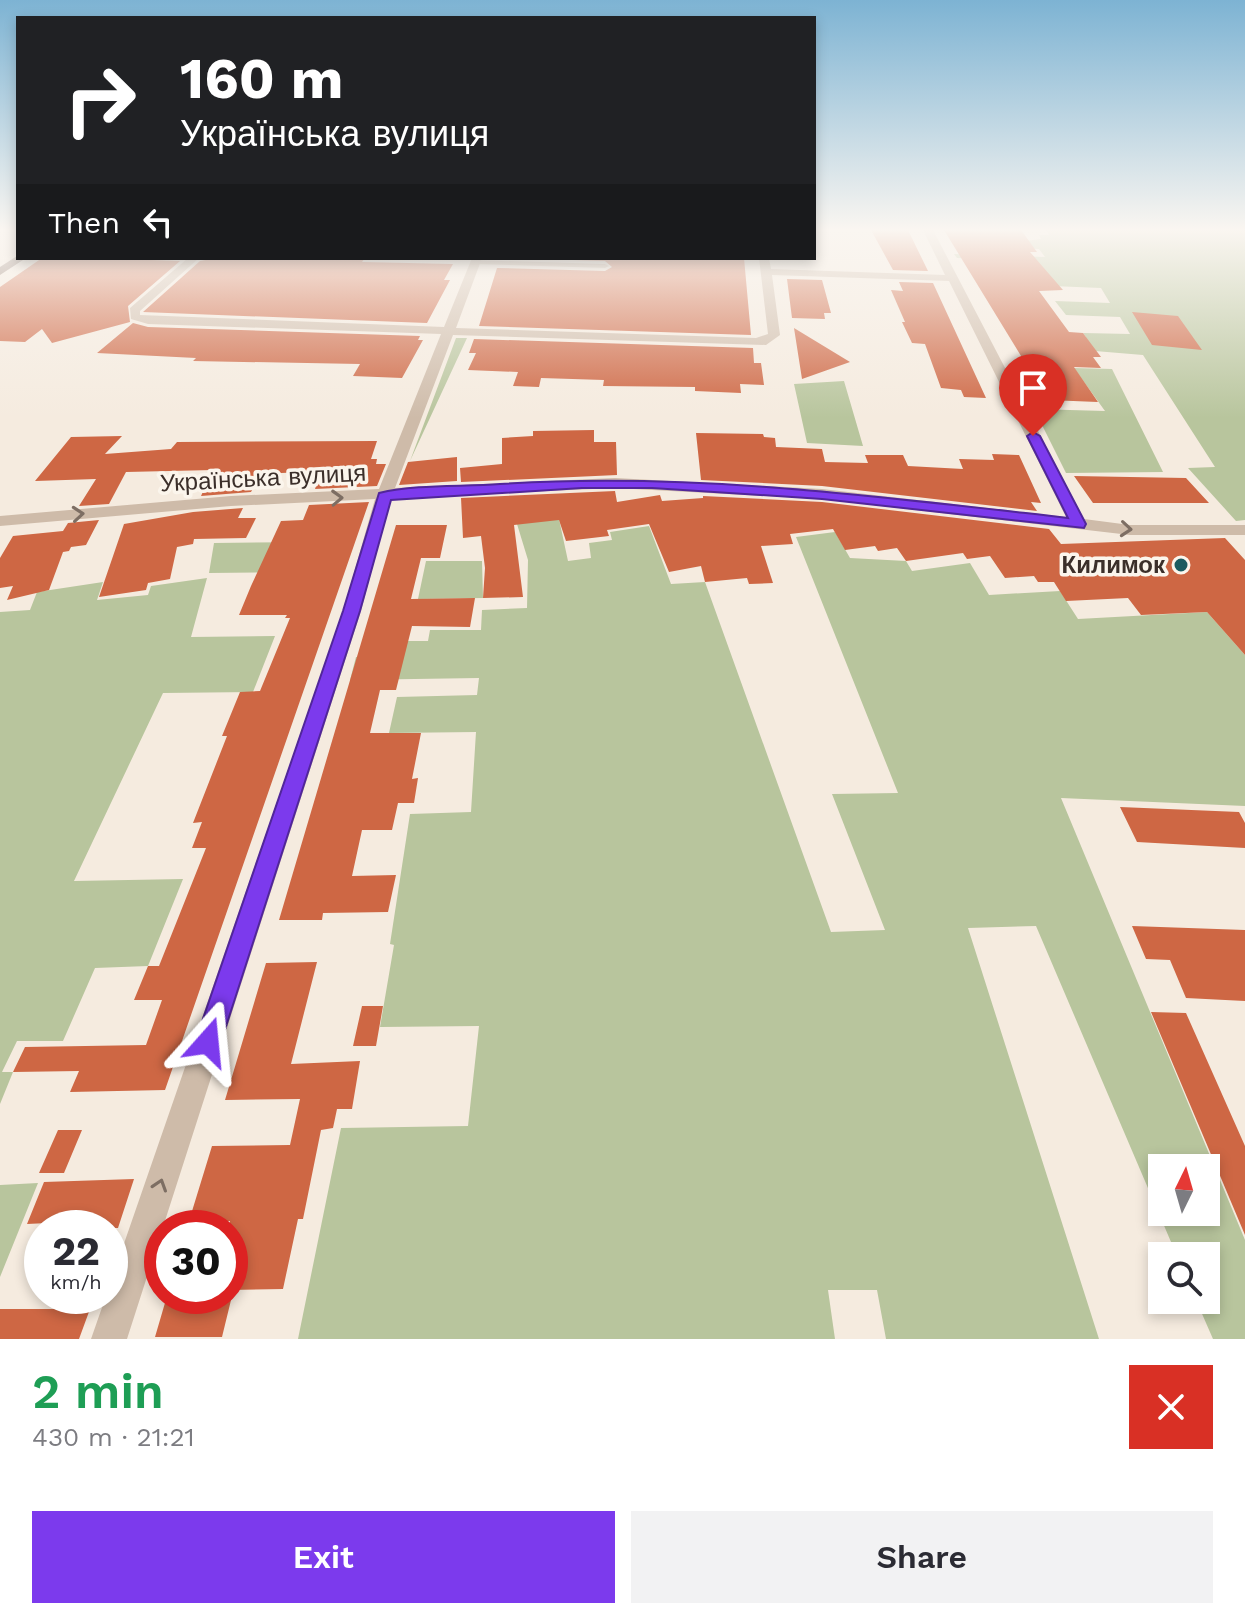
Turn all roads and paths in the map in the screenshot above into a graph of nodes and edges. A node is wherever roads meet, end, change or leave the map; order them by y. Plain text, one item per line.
1 (156, 292) edge
2 (463, 292) edge
3 (769, 292) edge
4 (959, 292) edge
5 (448, 332) junction
6 (384, 496) junction
7 (0, 521) edge
8 (1078, 524) junction
9 (1245, 530) edge
10 (109, 1339) edge

1 - 5 street
2 - 5 street
3 - 5 street
4 - 8 street
5 - 6 street
7 -> 6 street, Українська вулиця
6 - 8 street, Українська вулиця
10 -> 6 street
8 -> 9 street, Українська вулиця

